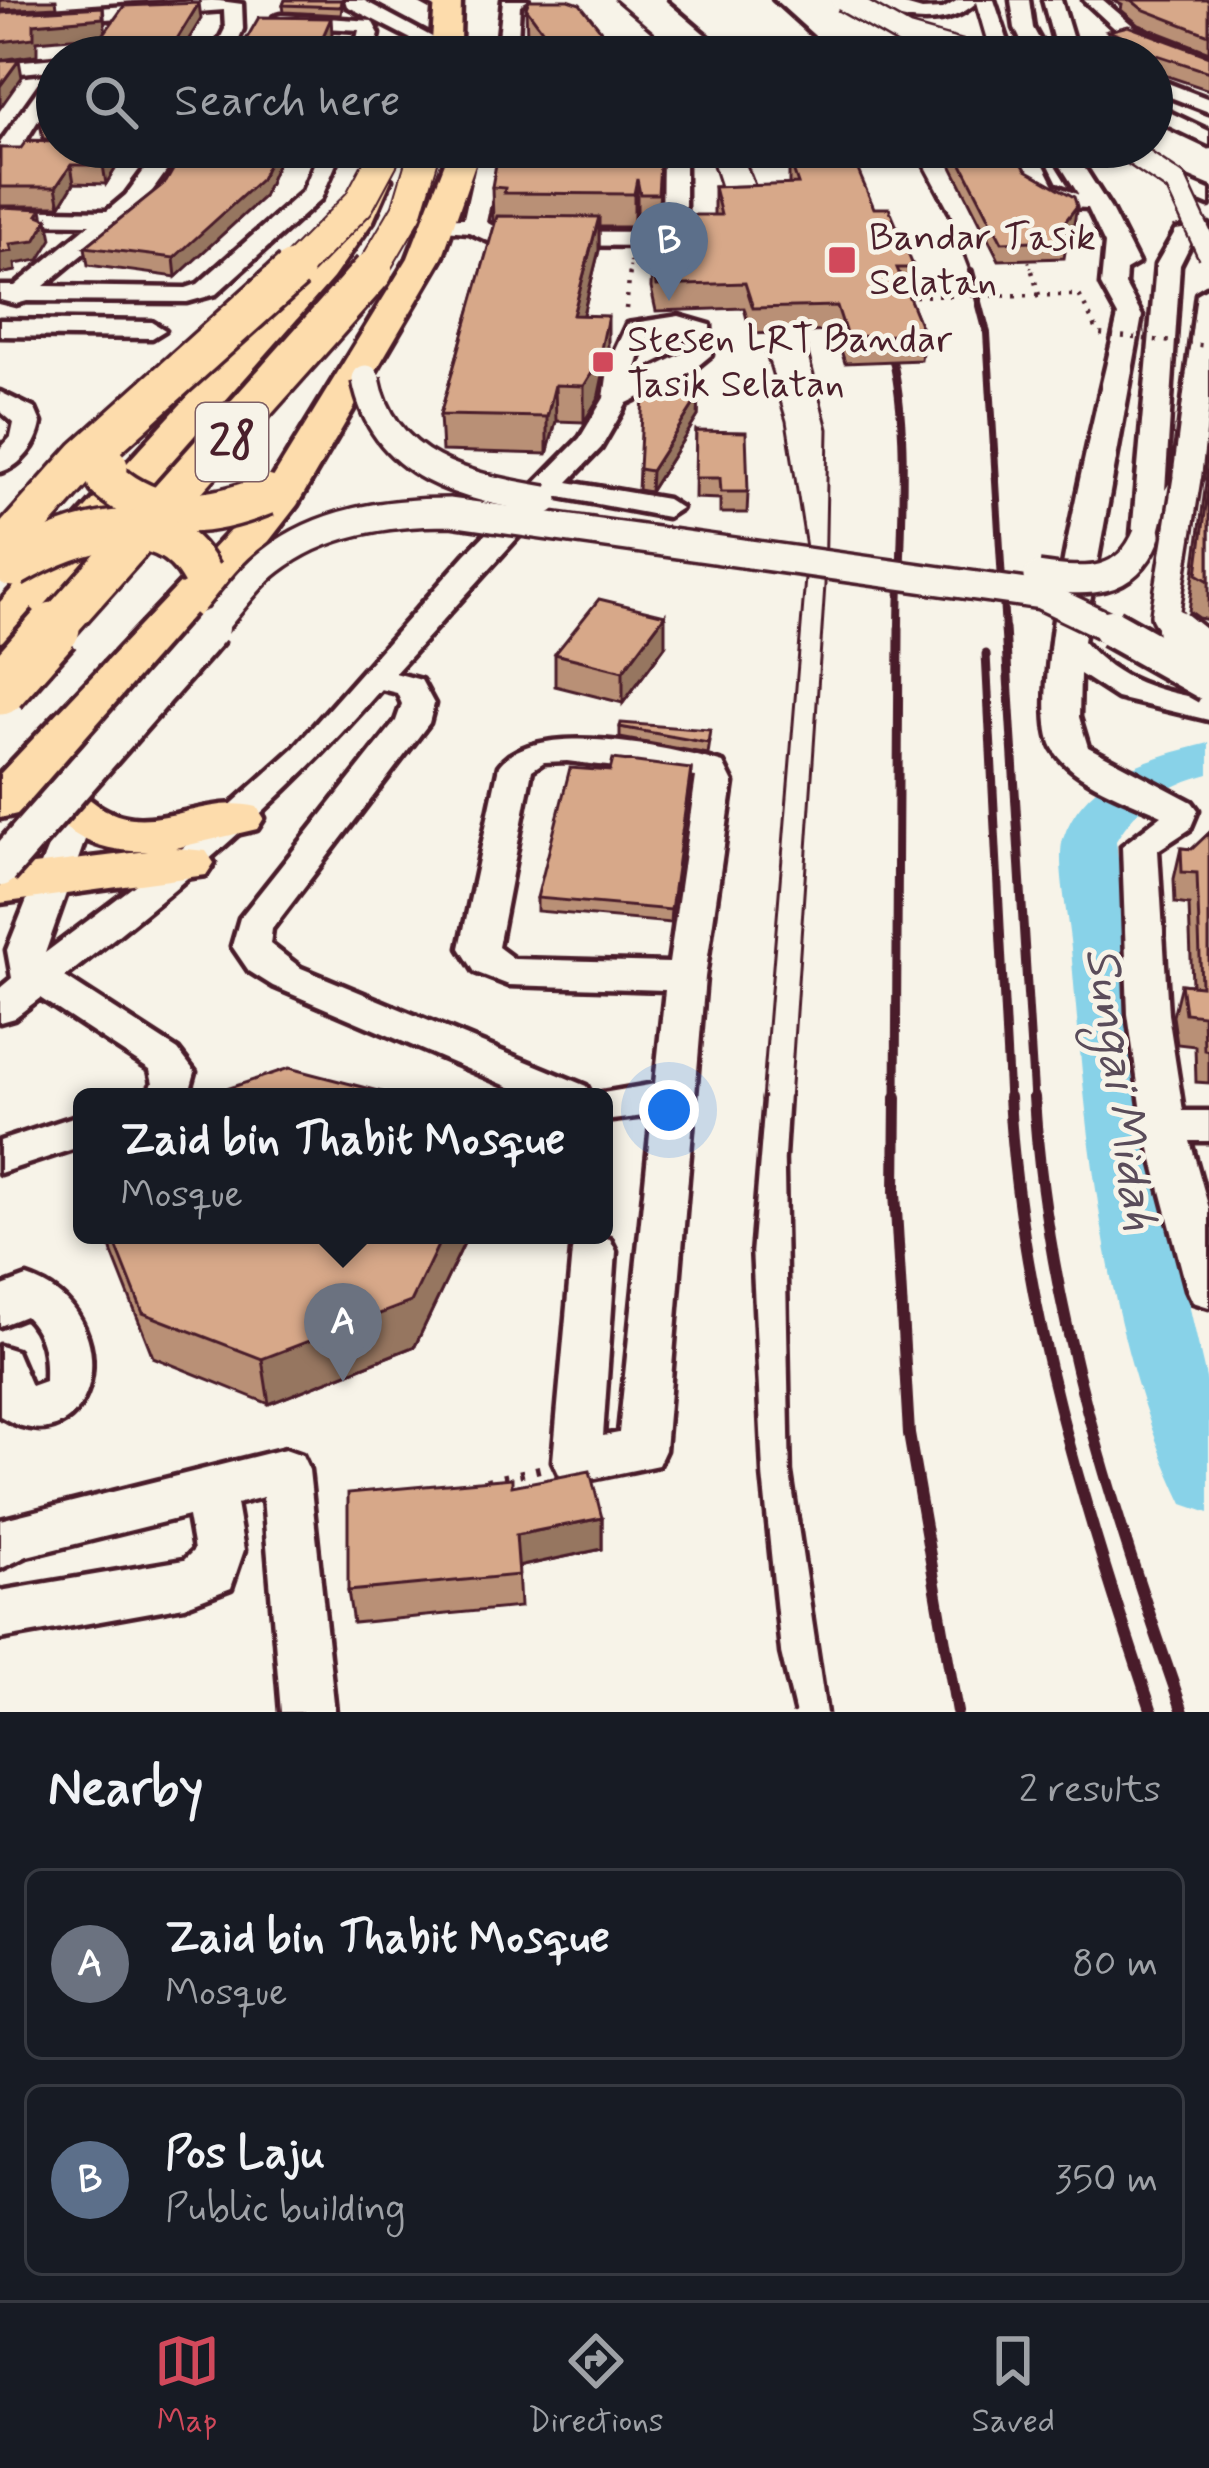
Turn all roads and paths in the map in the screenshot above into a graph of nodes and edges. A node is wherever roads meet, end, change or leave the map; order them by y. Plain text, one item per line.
1 (348, 0) edge
2 (441, 0) edge
3 (472, 0) edge
4 (519, 0) edge
5 (843, 0) edge
6 (873, 0) edge
7 (969, 0) edge
8 (985, 0) edge
9 (1019, 0) edge
10 (1052, 0) edge
11 (1094, 0) edge
12 (94, 7) edge
13 (0, 8) edge
14 (234, 12) junction
15 (0, 21) edge
16 (79, 36) edge
17 (227, 36) edge
18 (369, 36) edge
19 (404, 36) edge
20 (445, 36) edge
21 (450, 36) edge
22 (461, 36) edge
23 (509, 36) edge
24 (905, 36) edge
25 (992, 36) edge
26 (1028, 36) edge
27 (1064, 36) edge
28 (1135, 36) edge
29 (1209, 44) edge
30 (1173, 50) edge
31 (1180, 53) junction
32 (1209, 64) edge
33 (36, 66) edge
34 (0, 69) edge
35 (1173, 91) edge
36 (36, 104) edge
37 (1209, 106) edge
38 (1173, 107) edge
39 (1209, 118) edge
40 (1173, 121) edge
41 (1209, 139) edge
42 (1173, 142) edge
43 (4, 149) edge
44 (36, 149) edge
45 (1209, 160) edge
46 (160, 168) edge
47 (324, 168) edge
48 (358, 168) edge
49 (377, 168) edge
50 (380, 168) edge
51 (421, 168) edge
52 (421, 168) edge
53 (459, 168) edge
54 (486, 168) edge
55 (674, 168) edge
56 (1034, 168) edge
57 (1070, 168) edge
58 (1154, 168) edge
59 (1176, 183) junction
60 (1209, 198) edge
61 (1089, 210) junction
62 (0, 216) edge
63 (113, 218) junction
64 (439, 224) junction
65 (474, 225) junction
66 (1209, 232) edge
67 (1115, 246) junction
68 (632, 247) dead end
69 (1209, 254) edge
70 (425, 258) junction
71 (9, 294) edge
72 (1209, 294) edge
73 (1039, 295) junction
74 (900, 296) edge
75 (626, 313) dead end
76 (0, 317) edge
77 (0, 328) edge
78 (1162, 329) junction
79 (152, 330) dead end
80 (1209, 346) edge
81 (616, 398) dead end
82 (0, 400) edge
83 (0, 464) edge
84 (108, 467) junction
85 (1186, 478) junction
86 (278, 487) junction
87 (550, 487) junction
88 (667, 508) dead end
89 (1147, 535) junction
90 (4, 567) edge
91 (190, 593) junction
92 (0, 629) edge
93 (1066, 640) junction
94 (1208, 640) edge
95 (1209, 656) edge
96 (373, 677) junction
97 (0, 689) edge
98 (1150, 699) junction
99 (1204, 700) edge
100 (0, 716) edge
101 (1062, 729) junction
102 (58, 738) junction
103 (0, 803) edge
104 (75, 817) junction
105 (239, 818) junction
106 (188, 862) junction
107 (0, 868) edge
108 (25, 883) edge
109 (686, 977) junction
110 (26, 988) edge
111 (173, 1088) edge
112 (551, 1088) edge
113 (674, 1097) junction
114 (613, 1105) edge
115 (1166, 1126) junction
116 (1209, 1126) edge
117 (73, 1133) edge
118 (0, 1157) edge
119 (594, 1251) dead end
120 (1209, 1289) edge
121 (0, 1308) edge
122 (0, 1365) edge
123 (577, 1461) junction
124 (467, 1485) edge
125 (208, 1492) junction
126 (0, 1546) edge
127 (0, 1615) edge
128 (308, 1712) edge

1 - 19 street
2 - 20 highway
2 - 21 highway
3 - 22 highway
4 - 23 street
5 - 24 street, bridge
6 - 7 street
8 - 25 street
9 - 26 street
10 - 27 street
11 - 28 street
12 - 13 street
12 - 14 street
12 - 15 street
12 - 16 street
14 - 17 street
14 - 18 street
29 - 31 street
30 - 31 street
31 - 32 street
33 - 34 street
35 - 37 street
36 - 43 street
38 - 39 street
40 - 41 street
42 - 45 street
43 - 44 street
46 - 63 street
47 - 71 street
48 - 84 highway, bridge
49 - 90 highway, bridge
50 - 92 highway, 28
51 - 97 highway, bridge
52 - 100 highway, 28
53 - 64 highway
54 - 65 street
55 - 65 street
56 - 61 street
57 - 61 street
58 - 59 street, bridge
59 - 60 street
59 - 69 street, bridge
61 - 67 street
61 - 73 path
62 - 63 street
63 - 71 street
64 - 65 street
64 - 70 highway
66 - 78 street
67 - 78 street
67 - 93 street
68 - 75 path
70 - 86 highway
70 - 89 street, bridge
71 - 76 street
72 - 85 street
73 - 74 path, bridge
73 - 80 path, bridge
77 - 79 street
78 - 89 street
81 - 87 street
82 - 83 street
84 - 86 highway, bridge
84 - 90 highway, bridge
85 - 89 street
85 - 95 street, bridge
86 - 91 highway
87 - 88 street
87 - 96 street
90 - 91 highway, bridge
91 - 102 highway
93 - 98 street
93 - 101 street
94 - 99 street
96 - 105 street
96 - 112 street
98 - 99 street
98 - 101 street
99 - 107 street, bridge
101 - 115 street
102 - 103 highway
102 - 104 highway
104 - 105 highway
104 - 108 street
105 - 106 street
106 - 108 highway
106 - 110 street
108 - 110 street
109 - 109 street
109 - 113 street
110 - 111 street
113 - 114 street
113 - 123 street
115 - 116 street
115 - 120 street
117 - 118 street
119 - 123 street
121 - 122 street
123 - 124 path
125 - 126 street
125 - 127 street
125 - 128 street

